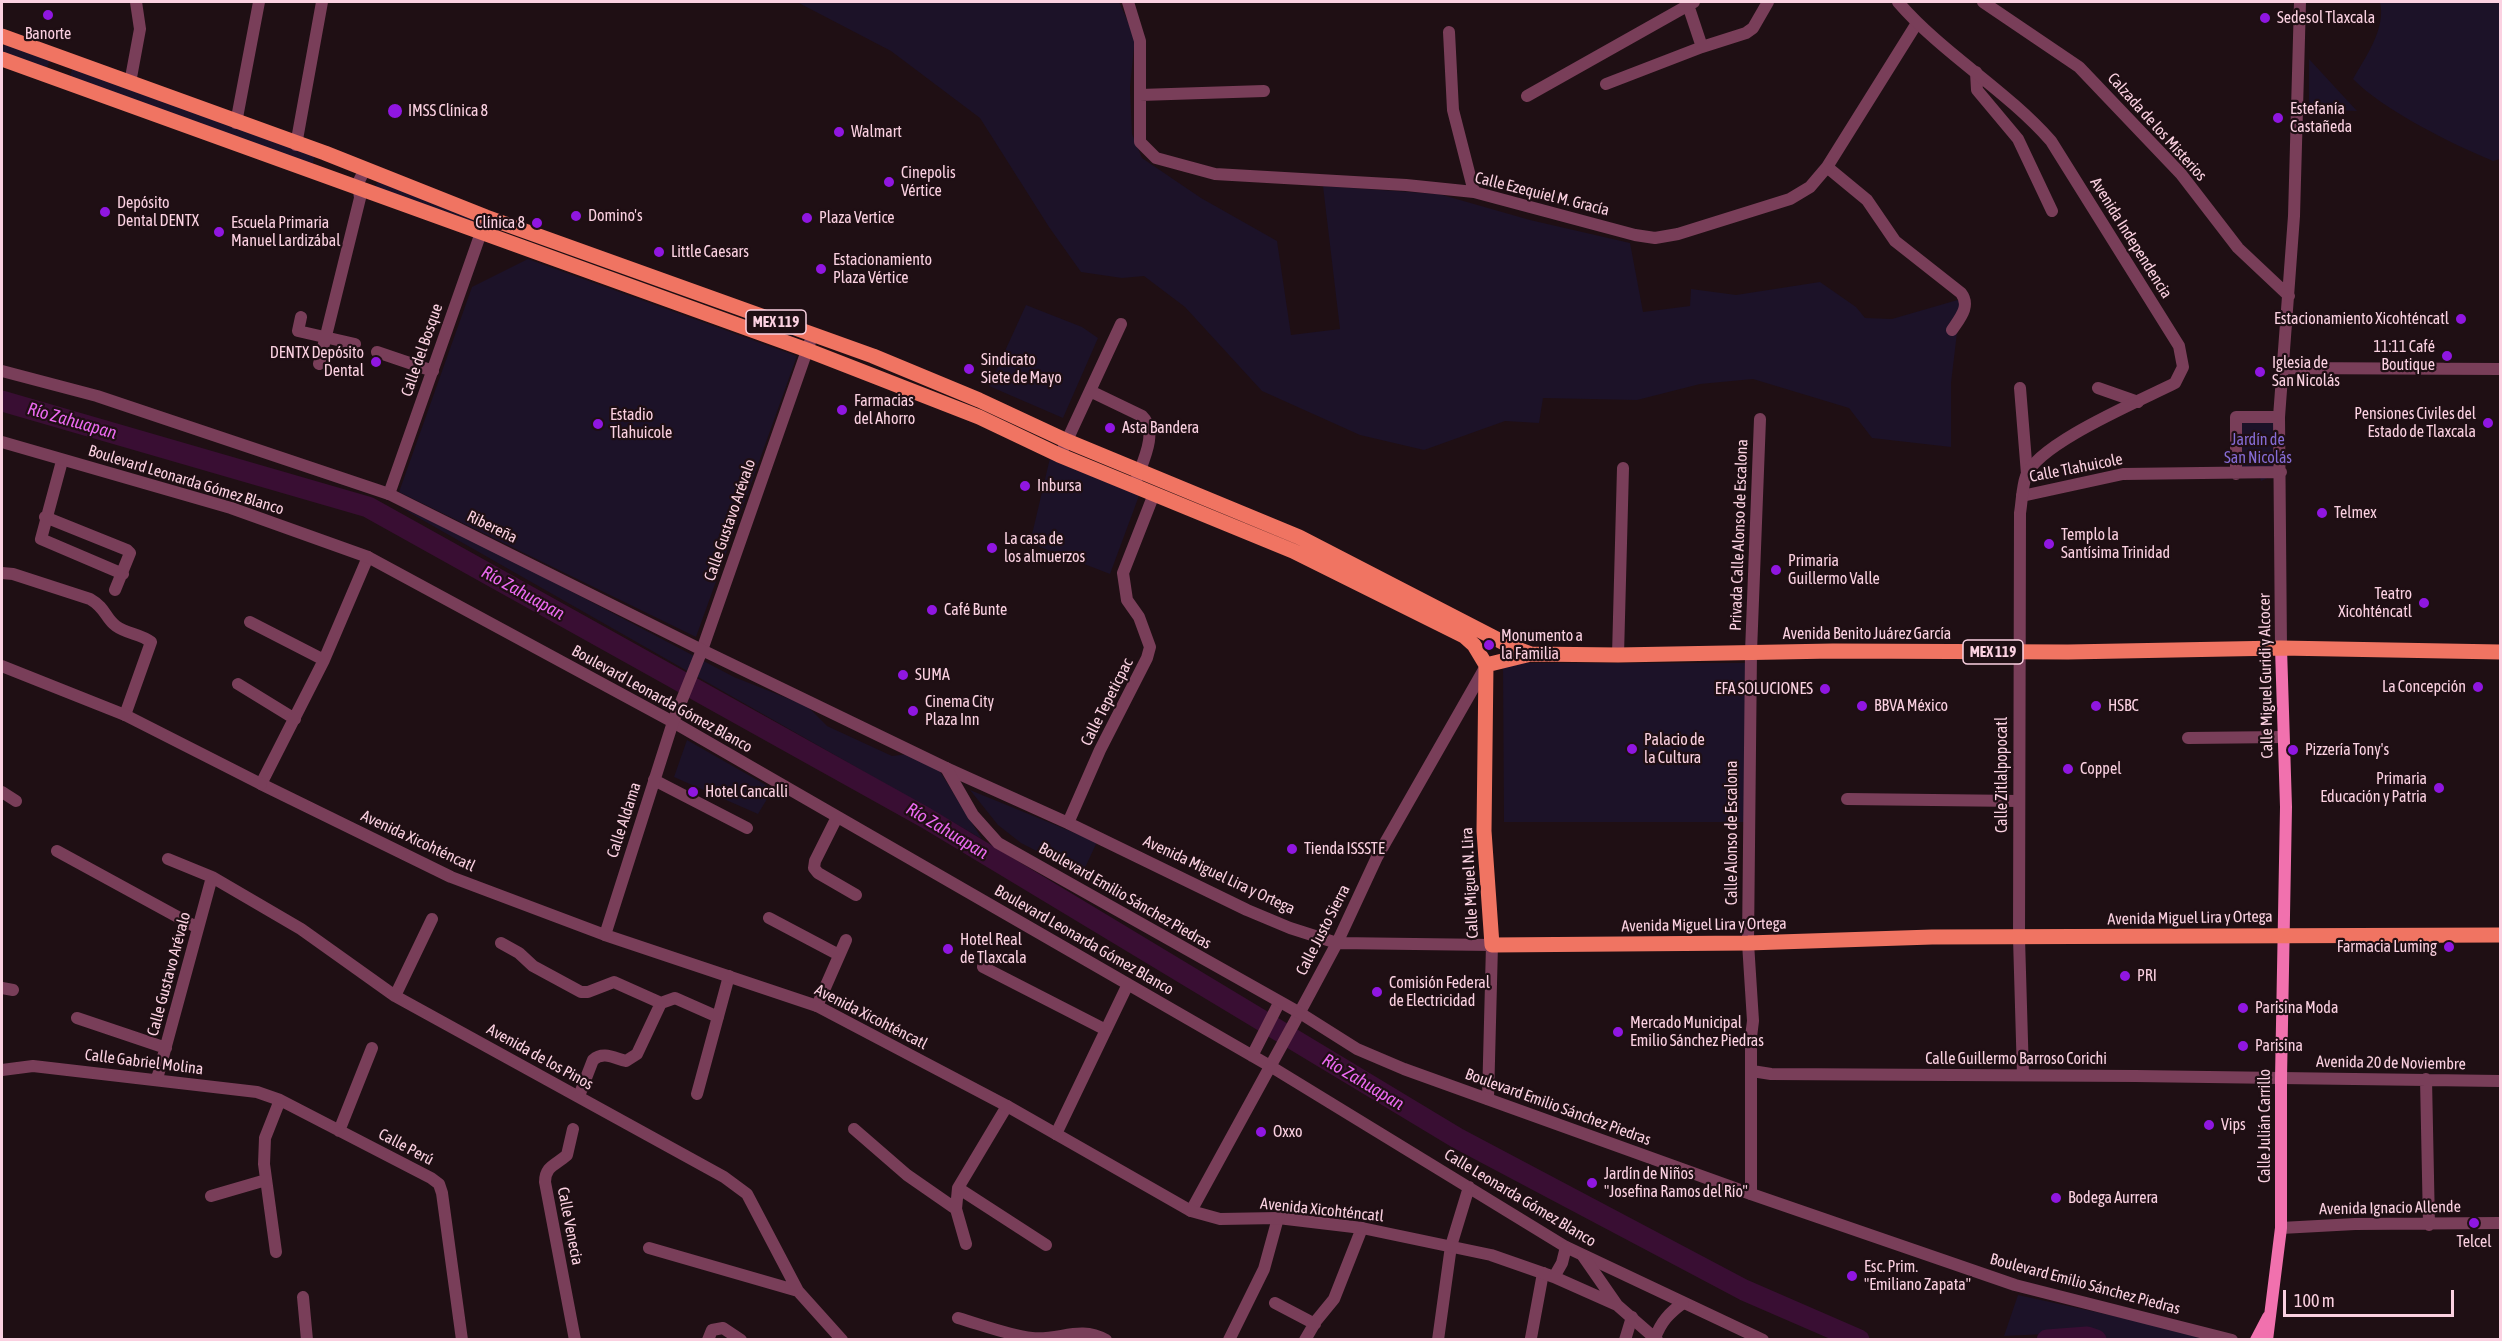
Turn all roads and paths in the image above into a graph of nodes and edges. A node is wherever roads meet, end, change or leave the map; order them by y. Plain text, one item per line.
1 (136, 2) edge
2 (259, 2) edge
3 (322, 2) edge
4 (1128, 2) edge
5 (1768, 2) edge
6 (1898, 2) edge
7 (1983, 2) edge
8 (1691, 3) edge
9 (2299, 3) edge
10 (1917, 23) junction
11 (1449, 32) dead end
12 (2, 36) edge
13 (1702, 47) junction
14 (2, 59) edge
15 (1976, 72) junction
16 (130, 83) junction
17 (1606, 84) dead end
18 (1264, 91) dead end
19 (1140, 95) junction
20 (1527, 96) dead end
21 (236, 123) junction
22 (296, 145) junction
23 (1827, 167) junction
24 (368, 170) junction
25 (361, 192) junction
26 (1474, 192) junction
27 (2052, 211) dead end
28 (484, 224) junction
29 (2289, 296) junction
30 (302, 317) dead end
31 (1121, 324) dead end
32 (1952, 330) dead end
33 (812, 335) junction
34 (326, 337) junction
35 (355, 344) dead end
36 (807, 350) junction
37 (376, 352) dead end
38 (319, 364) dead end
39 (2282, 368) junction
40 (2500, 369) edge
41 (2, 371) edge
42 (433, 371) junction
43 (2020, 388) dead end
44 (2098, 388) dead end
45 (1090, 391) junction
46 (2138, 402) junction
47 (2279, 417) junction
48 (1760, 419) dead end
49 (1067, 441) junction
50 (2, 442) edge
51 (1059, 455) junction
52 (62, 461) junction
53 (1623, 468) dead end
54 (1140, 471) junction
55 (2281, 472) junction
56 (2027, 474) junction
57 (2236, 474) junction
58 (1134, 486) junction
59 (389, 494) junction
60 (1154, 494) junction
61 (2022, 496) junction
62 (45, 517) junction
63 (1299, 537) junction
64 (1293, 551) junction
65 (368, 557) junction
66 (2, 573) edge
67 (123, 574) junction
68 (115, 591) dead end
69 (250, 622) dead end
70 (2281, 648) junction
71 (702, 650) junction
72 (1751, 652) junction
73 (2020, 652) junction
74 (2500, 652) edge
75 (1531, 654) junction
76 (1618, 655) junction
77 (324, 660) junction
78 (1486, 665) junction
79 (2, 666) edge
80 (238, 684) dead end
81 (125, 716) junction
82 (295, 719) junction
83 (674, 719) junction
84 (2283, 737) junction
85 (2188, 738) dead end
86 (946, 768) junction
87 (654, 780) junction
88 (261, 784) junction
89 (2, 792) edge
90 (1846, 799) dead end
91 (16, 801) dead end
92 (2019, 801) junction
93 (837, 817) junction
94 (1068, 823) junction
95 (747, 828) dead end
96 (57, 851) dead end
97 (168, 859) dead end
98 (212, 877) junction
99 (856, 895) dead end
100 (769, 918) dead end
101 (432, 919) dead end
102 (198, 928) junction
103 (605, 935) junction
104 (2284, 935) junction
105 (2500, 935) edge
106 (2019, 938) junction
107 (846, 940) dead end
108 (501, 943) dead end
109 (1337, 943) junction
110 (1748, 943) junction
111 (1492, 945) junction
112 (839, 955) junction
113 (983, 967) dead end
114 (729, 976) junction
115 (1128, 984) junction
116 (395, 996) junction
117 (661, 1003) junction
118 (1279, 1003) junction
119 (818, 1006) junction
120 (718, 1017) junction
121 (77, 1018) dead end
122 (1297, 1018) junction
123 (1107, 1030) junction
124 (166, 1048) junction
125 (372, 1048) dead end
126 (1255, 1051) junction
127 (1272, 1061) junction
128 (2, 1070) edge
129 (1752, 1071) junction
130 (2023, 1075) junction
131 (2280, 1078) junction
132 (157, 1079) junction
133 (2426, 1079) junction
134 (2500, 1081) edge
135 (697, 1094) dead end
136 (579, 1096) junction
137 (1488, 1099) junction
138 (280, 1100) junction
139 (1007, 1106) junction
140 (573, 1129) dead end
141 (854, 1129) dead end
142 (339, 1131) junction
143 (1056, 1134) junction
144 (266, 1180) junction
145 (1468, 1187) junction
146 (958, 1188) junction
147 (1751, 1194) junction
148 (211, 1196) dead end
149 (956, 1209) junction
150 (1191, 1210) junction
151 (1278, 1218) junction
152 (2500, 1223) edge
153 (2429, 1225) junction
154 (1362, 1228) junction
155 (2281, 1228) junction
156 (966, 1244) dead end
157 (1046, 1245) dead end
158 (1451, 1246) junction
159 (1566, 1247) junction
160 (649, 1248) dead end
161 (276, 1252) dead end
162 (1583, 1256) junction
163 (1548, 1275) junction
164 (798, 1291) junction
165 (303, 1298) dead end
166 (1683, 1303) junction
167 (1275, 1304) dead end
168 (1617, 1305) junction
169 (1632, 1317) junction
170 (958, 1318) dead end
171 (1315, 1324) junction
172 (2263, 1336) edge
173 (1530, 1338) dead end
174 (1656, 1339) edge
175 (307, 1340) edge
176 (462, 1340) edge
177 (575, 1340) edge
178 (708, 1340) edge
179 (741, 1340) edge
180 (842, 1340) edge
181 (1106, 1340) edge
182 (1229, 1340) edge
183 (1305, 1340) edge
184 (1438, 1340) edge
185 (1626, 1340) edge
186 (1763, 1340) edge
187 (2232, 1340) edge

1 - 16 street
2 - 21 street
3 - 22 street
4 - 19 street, Calle Ezequiel M. Gracía
5 - 13 street
6 - 10 street, Avenida Independencia
7 - 29 street, Calzada de los Misterios
8 - 13 street
8 - 20 street
9 - 29 street, Calle Miguel Guridi y Alcocer
10 - 15 street, Avenida Independencia
10 - 23 street, Calle Ezequiel M. Gracía
11 - 26 street
12 - 16 main road, MEX 119
13 - 17 street
14 - 25 main road, MEX 119
15 - 27 street
15 - 46 street, Avenida Independencia
16 - 21 main road, MEX 119
18 - 19 street
19 - 26 street, Calle Ezequiel M. Gracía
21 - 22 main road, MEX 119
22 - 24 main road, MEX 119
23 - 26 street, Calle Ezequiel M. Gracía
23 - 32 street
24 - 25 street
24 - 28 main road, MEX 119
25 - 28 main road, MEX 119
25 - 34 street
28 - 33 main road, MEX 119
28 - 36 main road, MEX 119
28 - 42 street, Calle del Bosque
29 - 39 street, Calle Miguel Guridi y Alcocer
30 - 34 street
31 - 45 street
33 - 36 street, Calle Gustavo Arévalo
33 - 49 main road, MEX 119
34 - 35 street
34 - 38 street
36 - 51 main road, MEX 119
36 - 71 street, Calle Gustavo Arévalo
37 - 42 street
39 - 40 street
39 - 47 street, Calle Miguel Guridi y Alcocer
41 - 59 street, Ribereña
42 - 59 street, Calle del Bosque
43 - 56 street
44 - 46 street
45 - 49 street
45 - 54 street
46 - 56 street, Avenida Independencia
47 - 55 street, Calle Miguel Guridi y Alcocer
47 - 57 street
48 - 72 street, Privada Calle Alonso de Escalona
49 - 51 street
49 - 54 main road, MEX 119
50 - 52 street, Boulevard Leonarda Gómez Blanco
51 - 58 main road, MEX 119
52 - 62 street
52 - 65 street, Boulevard Leonarda Gómez Blanco
53 - 76 street
54 - 58 street
54 - 63 main road, MEX 119
55 - 57 street, Calle Tlahuicole
55 - 70 street, Calle Miguel Guridi y Alcocer
56 - 61 street, Calle Zitlalpopocatl
57 - 61 street, Calle Tlahuicole
58 - 60 main road, MEX 119
59 - 71 street, Ribereña
60 - 64 main road, MEX 119
60 - 94 street, Calle Tepeticpac
61 - 73 street, Calle Zitlalpopocatl
62 - 67 street
62 - 67 street
63 - 64 main road
63 - 75 main road, MEX 119
64 - 78 main road, MEX 119
65 - 77 street
65 - 83 street, Boulevard Leonarda Gómez Blanco
66 - 81 street
67 - 68 street
69 - 77 street
70 - 73 main road, Avenida Benito Juárez García / MEX 119
70 - 74 main road, Avenida Benito Juárez García / MEX 119
70 - 84 main road, Calle Miguel Guridi y Alcocer
71 - 83 street, Calle Gustavo Arévalo
71 - 86 street, Ribereña
72 - 73 main road, Avenida Benito Juárez García / MEX 119
72 - 76 main road, Avenida Benito Juárez García / MEX 119
72 - 110 street, Calle Alonso de Escalona
73 - 92 street, Calle Zitlalpopocatl
75 - 76 main road, Avenida Benito Juárez García / MEX 119
75 - 78 main road, Avenida Benito Juárez García / MEX 119
77 - 82 street
78 - 109 street, Calle Justo Sierra
78 - 111 main road, Calle Miguel N. Lira
79 - 81 street, Avenida Xicohténcatl
80 - 82 street
81 - 88 street, Avenida Xicohténcatl
82 - 88 street
83 - 87 street, Calle Aldama
83 - 93 street, Boulevard Leonarda Gómez Blanco
84 - 85 street
84 - 104 main road, Calle Miguel Guridi y Alcocer
86 - 94 street, Avenida Miguel Lira y Ortega
86 - 118 street, Boulevard Emilio Sánchez Piedras
87 - 95 street
87 - 103 street, Calle Aldama
88 - 103 street, Avenida Xicohténcatl
89 - 91 street
90 - 92 street
92 - 106 street, Calle Zitlalpopocatl
93 - 99 street
93 - 115 street, Boulevard Leonarda Gómez Blanco
94 - 109 street, Avenida Miguel Lira y Ortega
96 - 102 street
97 - 98 street, Avenida de los Pinos
98 - 102 street, Calle Gustavo Arévalo
98 - 116 street, Avenida de los Pinos
100 - 112 street
101 - 116 street
102 - 124 street, Calle Gustavo Arévalo
103 - 114 street, Avenida Xicohténcatl
104 - 105 main road, Avenida Miguel Lira y Ortega
104 - 106 main road, Avenida Miguel Lira y Ortega
104 - 131 main road, Calle Julián Carrillo
106 - 110 main road, Avenida Miguel Lira y Ortega
106 - 130 street, Calle Zitlalpopocatl
107 - 112 street
108 - 117 street
109 - 111 street, Avenida Miguel Lira y Ortega
109 - 122 street, Calle Justo Sierra
110 - 111 main road, Avenida Miguel Lira y Ortega
110 - 129 street, Calle Alonso de Escalona
111 - 137 street, Calle Miguel N. Lira
112 - 119 street
113 - 123 street
114 - 119 street, Avenida Xicohténcatl
114 - 120 street
115 - 123 street
115 - 126 street, Boulevard Leonarda Gómez Blanco
116 - 136 street, Avenida de los Pinos
117 - 120 street
117 - 136 street
118 - 122 street, Boulevard Emilio Sánchez Piedras
118 - 126 street
119 - 139 street, Avenida Xicohténcatl
120 - 135 street
121 - 124 street
122 - 127 street, Calle Justo Sierra
122 - 137 street, Boulevard Emilio Sánchez Piedras
123 - 143 street
124 - 132 street, Calle Gustavo Arévalo
125 - 142 street
126 - 127 street, Boulevard Leonarda Gómez Blanco
127 - 145 street, Calle Leonarda Gómez Blanco
127 - 150 street, Calle Justo Sierra
128 - 132 street, Calle Gabriel Molina
129 - 130 street, Calle Guillermo Barroso Corichi
129 - 147 street, Calle Alonso de Escalona
130 - 131 street, Calle Guillermo Barroso Corichi
131 - 133 street, Avenida 20 de Noviembre
131 - 155 main road, Calle Julián Carrillo
132 - 138 street, Calle Gabriel Molina
133 - 134 street, Avenida 20 de Noviembre
133 - 153 street
136 - 164 street, Avenida de los Pinos
137 - 147 street, Boulevard Emilio Sánchez Piedras
138 - 142 street, Calle Perú
138 - 144 street
139 - 143 street, Avenida Xicohténcatl
139 - 146 street
140 - 177 street, Calle Venecia
141 - 149 street
142 - 176 street, Calle Perú
143 - 150 street, Avenida Xicohténcatl
144 - 148 street
144 - 161 street
145 - 158 street
145 - 159 street, Calle Leonarda Gómez Blanco
146 - 149 street
146 - 157 street
147 - 187 street, Boulevard Emilio Sánchez Piedras
149 - 156 street
150 - 151 street, Avenida Xicohténcatl
151 - 154 street, Avenida Xicohténcatl
151 - 182 street
152 - 153 street, Avenida Ignacio Allende
153 - 155 street, Avenida Ignacio Allende
154 - 158 street, Avenida Xicohténcatl
154 - 171 street
155 - 172 main road, Calle Julián Carrillo
158 - 163 street, Avenida Xicohténcatl
158 - 184 street
159 - 162 street, Calle Leonarda Gómez Blanco
159 - 163 street
160 - 164 street
162 - 166 street, Calle Leonarda Gómez Blanco
162 - 168 street
163 - 168 street, Avenida Xicohténcatl
163 - 173 street
164 - 180 street, Avenida de los Pinos
165 - 175 street
166 - 174 street
166 - 186 street, Calle Leonarda Gómez Blanco
167 - 171 street
168 - 169 street, Avenida Xicohténcatl
169 - 174 street, Avenida Xicohténcatl
169 - 185 street
170 - 181 street
171 - 183 street
178 - 179 street

